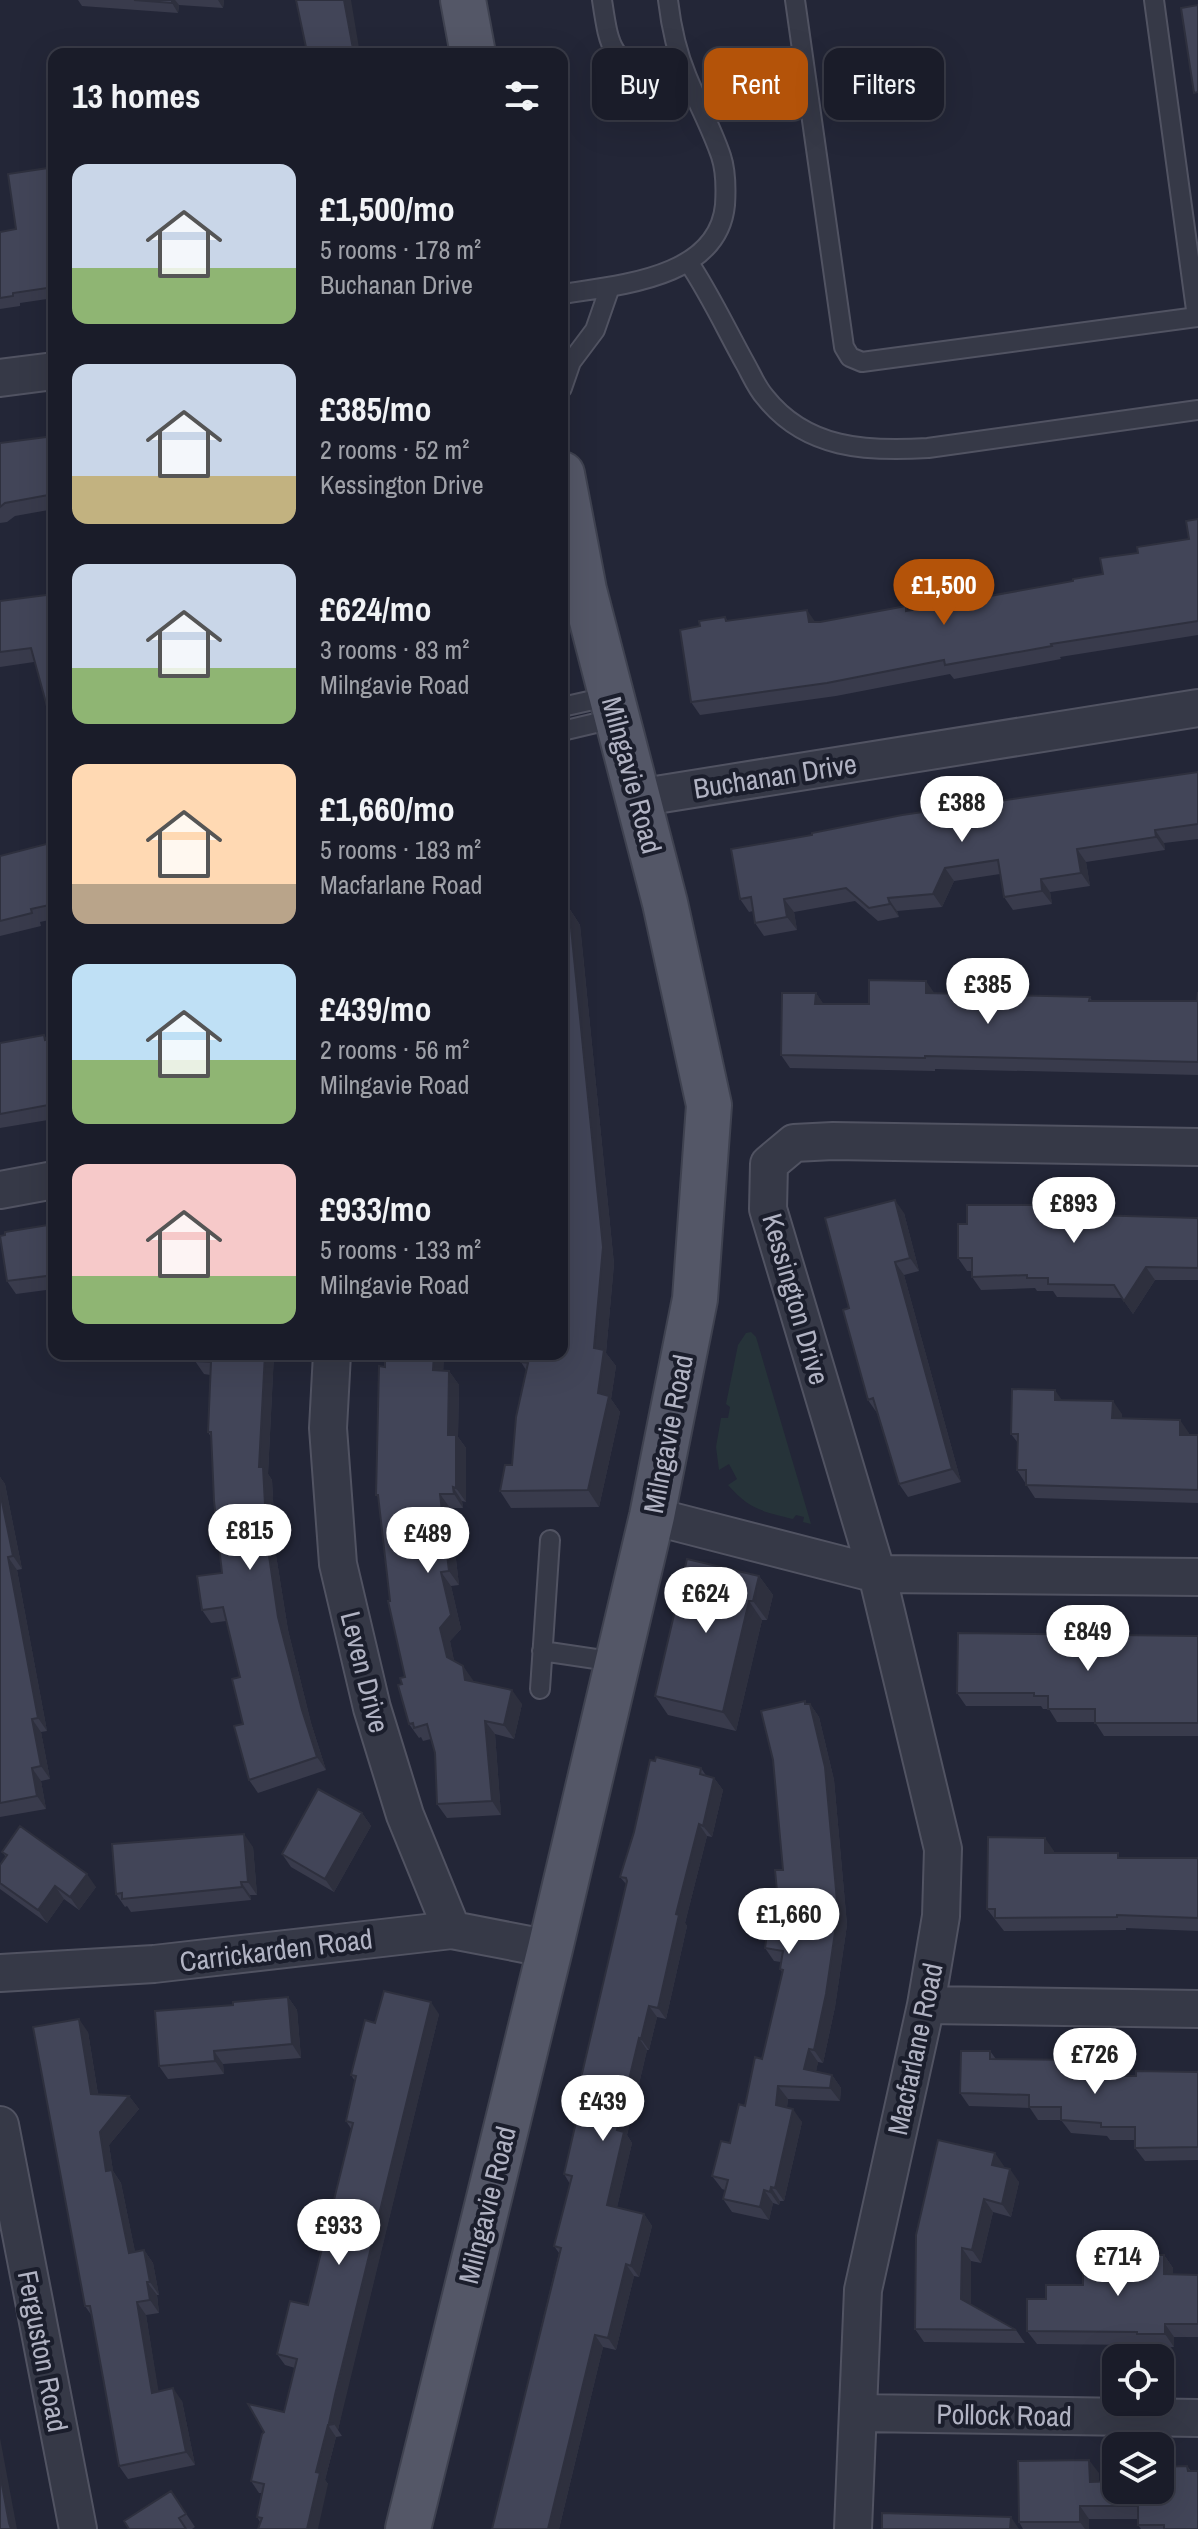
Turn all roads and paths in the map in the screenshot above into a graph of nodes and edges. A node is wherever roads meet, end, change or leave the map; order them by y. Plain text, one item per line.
1 (463, 0) edge
2 (602, 0) edge
3 (668, 0) edge
4 (795, 0) edge
5 (1154, 0) edge
6 (472, 48) edge
7 (613, 48) edge
8 (677, 48) edge
9 (688, 81) edge
10 (689, 263) junction
11 (610, 287) junction
12 (568, 293) edge
13 (568, 371) edge
14 (48, 372) edge
15 (0, 378) edge
16 (1198, 410) edge
17 (568, 539) edge
18 (573, 593) edge
19 (568, 707) edge
20 (614, 707) junction
21 (1198, 708) edge
22 (568, 728) edge
23 (637, 798) junction
24 (1198, 1147) edge
25 (48, 1181) edge
26 (0, 1190) edge
27 (332, 1360) edge
28 (652, 1516) junction
29 (550, 1540) dead end
30 (877, 1574) junction
31 (1198, 1577) edge
32 (542, 1651) junction
33 (616, 1662) junction
34 (540, 1689) dead end
35 (452, 1930) junction
36 (550, 1949) junction
37 (0, 1973) edge
38 (926, 2005) junction
39 (1198, 2009) edge
40 (0, 2125) edge
41 (859, 2413) junction
42 (1198, 2418) edge
43 (78, 2529) edge
44 (408, 2529) edge
45 (853, 2529) edge

1 - 6 main road
2 - 7 lane
3 - 8 lane
4 - 5 lane
9 - 10 lane
10 - 11 lane
10 - 16 lane
11 - 12 lane
11 - 13 lane
14 - 15 street
17 - 18 main road, Milngavie Road
18 - 20 main road, Milngavie Road
19 - 20 lane
20 - 22 lane
20 - 23 main road, Milngavie Road
21 - 23 street, Buchanan Drive
23 - 28 main road, Milngavie Road
24 - 30 street, Kessington Drive
25 - 26 street
27 - 35 street, Leven Drive
28 - 30 street
28 - 33 main road, Milngavie Road
29 - 32 lane
30 - 31 street
30 - 38 street, Macfarlane Road
32 - 33 lane
32 - 34 lane
33 - 36 main road, Milngavie Road
35 - 36 street, Carrickarden Road
35 - 37 street, Carrickarden Road
36 - 44 main road, Milngavie Road
38 - 39 street
38 - 41 street, Macfarlane Road
40 - 43 street, Ferguston Road
41 - 42 street, Pollock Road
41 - 45 street, Macfarlane Road

